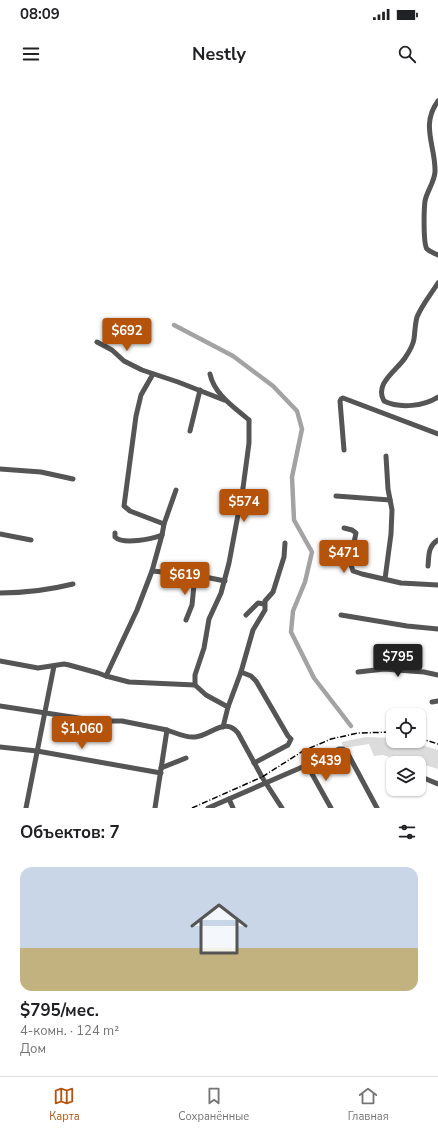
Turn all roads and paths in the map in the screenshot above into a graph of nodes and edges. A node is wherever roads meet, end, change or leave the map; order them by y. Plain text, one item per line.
1 (438, 101) edge
2 (438, 255) edge
3 (438, 283) edge
4 (97, 342) dead end
5 (153, 374) junction
6 (210, 374) dead end
7 (200, 390) junction
8 (438, 397) edge
9 (225, 400) junction
10 (190, 431) dead end
11 (438, 434) edge
12 (344, 450) dead end
13 (386, 456) dead end
14 (0, 469) edge
15 (73, 479) dead end
16 (176, 490) dead end
17 (336, 496) dead end
18 (390, 500) junction
19 (164, 524) junction
20 (344, 528) dead end
21 (115, 533) dead end
22 (0, 534) edge
23 (162, 535) junction
24 (31, 540) dead end
25 (438, 540) edge
26 (285, 543) dead end
27 (428, 566) dead end
28 (152, 571) junction
29 (195, 575) junction
30 (385, 579) junction
31 (226, 581) junction
32 (73, 584) dead end
33 (438, 585) edge
34 (0, 593) edge
35 (264, 604) junction
36 (246, 615) dead end
37 (340, 615) dead end
38 (186, 620) dead end
39 (438, 629) edge
40 (0, 661) edge
41 (54, 666) junction
42 (242, 672) junction
43 (358, 672) dead end
44 (438, 675) edge
45 (106, 676) junction
46 (195, 685) junction
47 (0, 706) edge
48 (228, 707) junction
49 (44, 712) junction
50 (223, 727) junction
51 (167, 730) junction
52 (0, 747) edge
53 (37, 751) junction
54 (186, 758) dead end
55 (254, 763) junction
56 (306, 765) junction
57 (161, 770) junction
58 (426, 779) edge
59 (265, 783) junction
60 (438, 784) edge
61 (228, 799) junction
62 (26, 808) edge
63 (155, 808) edge
64 (208, 808) edge
65 (233, 808) edge
66 (282, 808) edge
67 (331, 808) edge
68 (377, 808) edge

1 - 2 street
3 - 8 street
4 - 5 street
5 - 7 street
5 - 19 street
6 - 9 street
7 - 9 street
7 - 10 street
9 - 31 street
11 - 12 street
13 - 18 street
14 - 15 street
16 - 19 street
17 - 18 street
18 - 30 street
19 - 23 street
20 - 30 street
21 - 23 street
22 - 24 street
23 - 28 street
25 - 27 street
26 - 35 street
28 - 29 street
28 - 45 street
29 - 31 street
29 - 38 street
30 - 33 street
31 - 46 street
32 - 34 street
35 - 36 street
35 - 42 street
37 - 39 street
40 - 41 street
41 - 45 street
41 - 49 street
42 - 48 street
42 - 55 street
43 - 44 street
45 - 46 street
46 - 48 street
47 - 49 street
48 - 50 street
49 - 51 street
49 - 53 street
50 - 51 street
50 - 55 street
51 - 57 street
52 - 53 street
53 - 57 street
53 - 62 street
54 - 57 street
55 - 59 street
56 - 59 street
56 - 67 street
56 - 68 street
57 - 63 street
58 - 60 street
59 - 61 street
59 - 66 street
61 - 64 street
61 - 65 street

